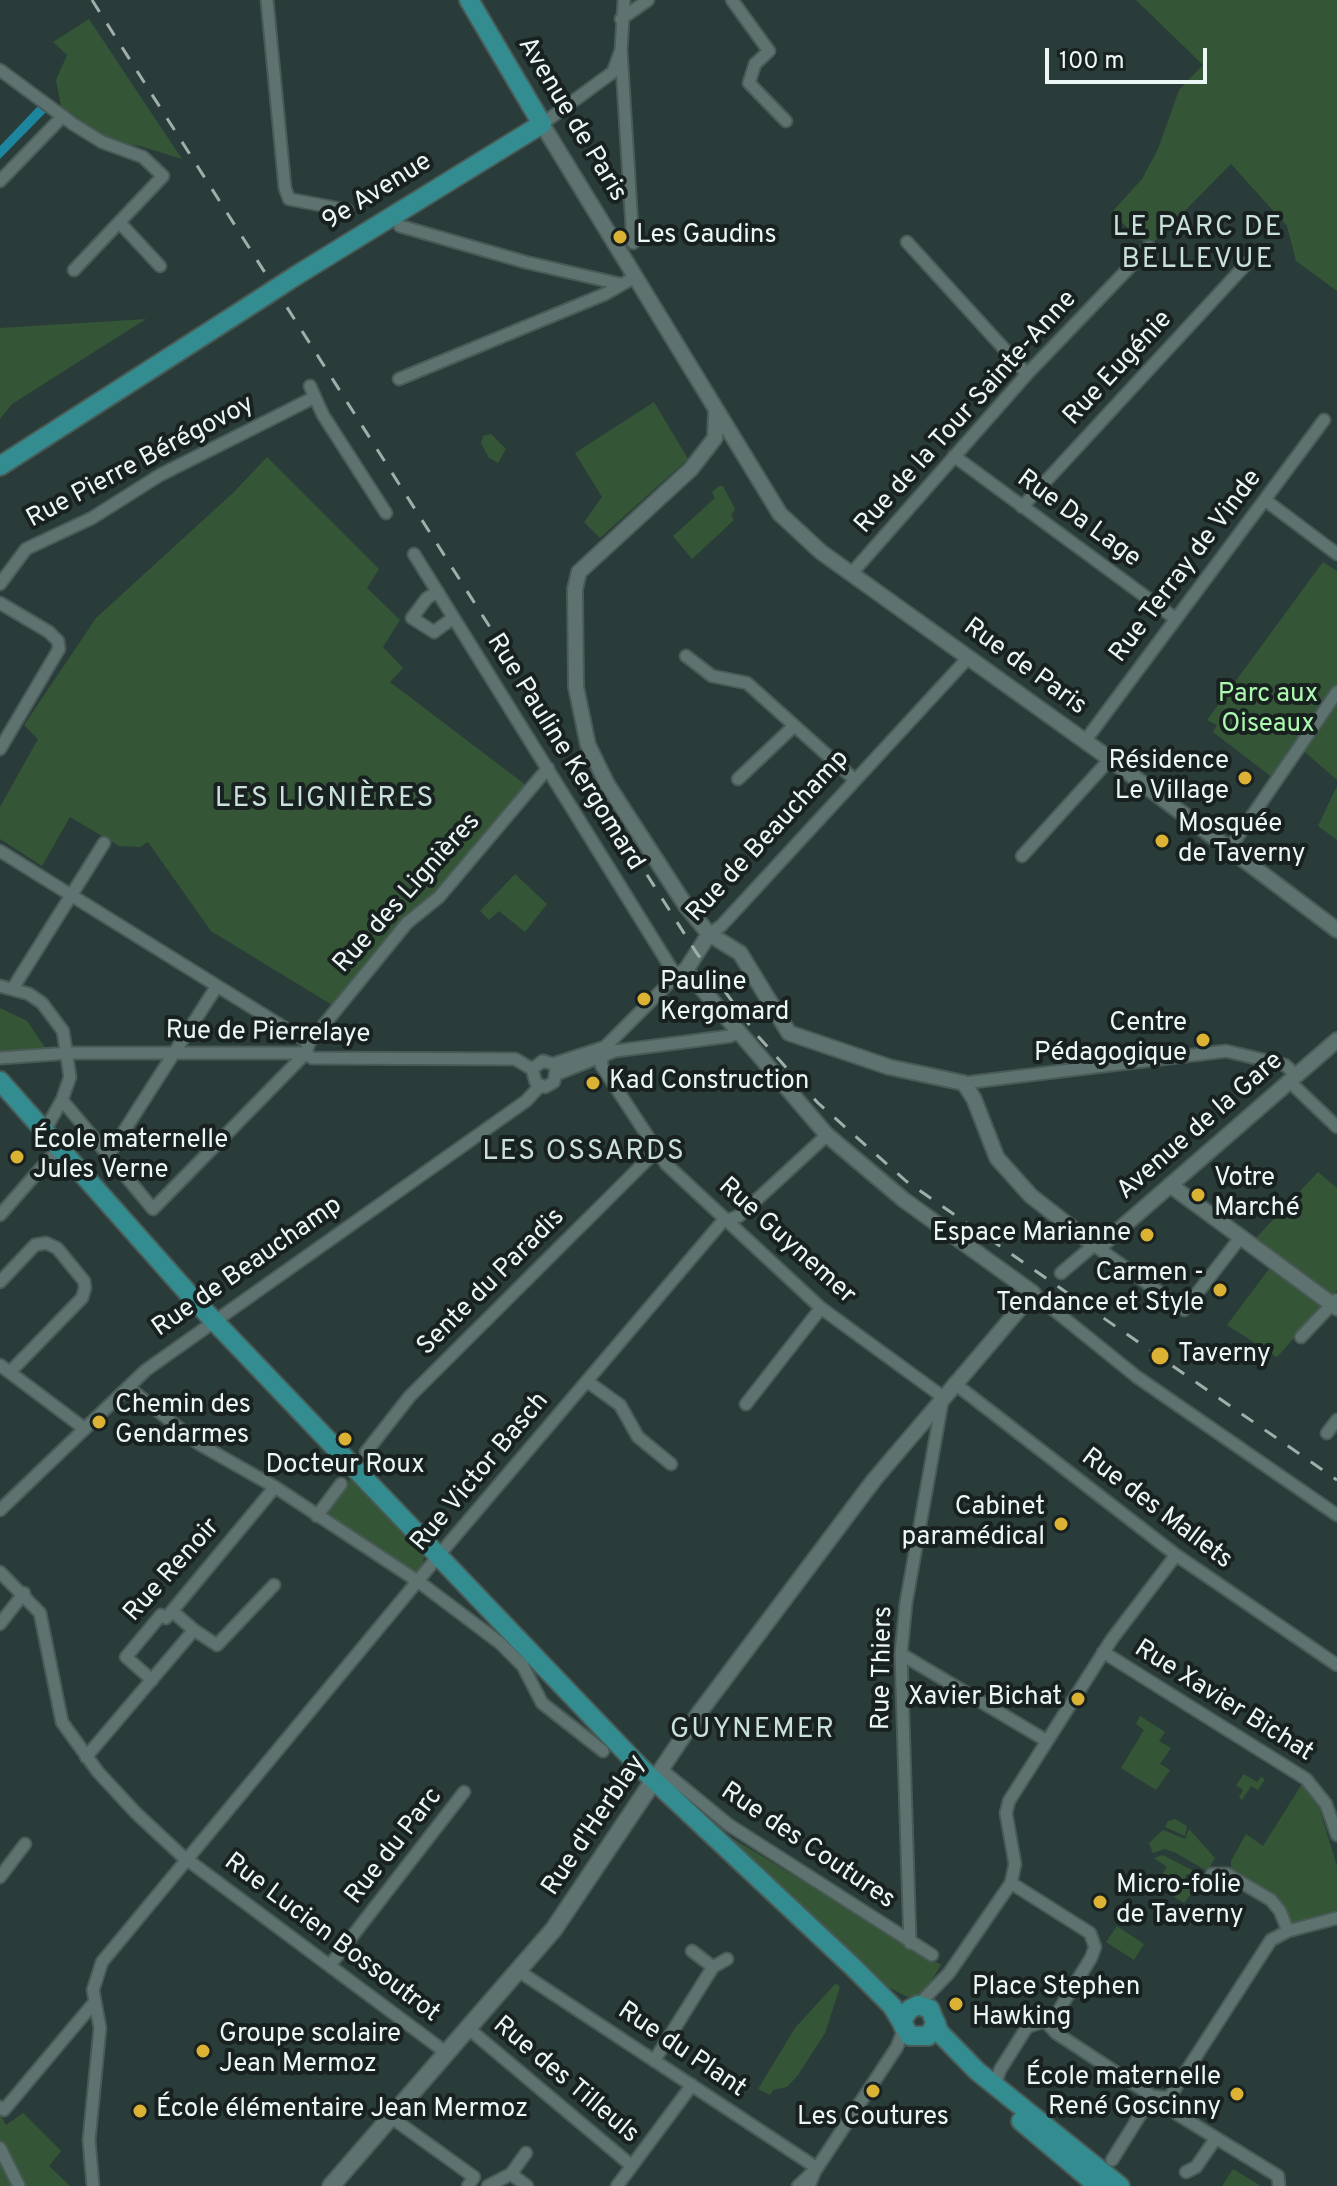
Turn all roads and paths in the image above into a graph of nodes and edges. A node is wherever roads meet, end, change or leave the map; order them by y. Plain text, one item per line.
1 (267, 0) edge
2 (469, 0) edge
3 (624, 0) edge
4 (648, 0) edge
5 (737, 1) edge
6 (621, 19) junction
7 (621, 50) junction
8 (0, 70) edge
9 (63, 116) junction
10 (786, 121) dead end
11 (542, 124) junction
12 (0, 181) edge
13 (347, 210) dead end
14 (120, 223) junction
15 (400, 226) dead end
16 (907, 242) dead end
17 (633, 243) dead end
18 (1149, 247) dead end
19 (1249, 261) dead end
20 (160, 266) dead end
21 (74, 270) dead end
22 (632, 271) junction
23 (620, 284) junction
24 (1027, 374) junction
25 (399, 379) dead end
26 (716, 413) junction
27 (1324, 420) dead end
28 (741, 450) junction
29 (706, 451) junction
30 (954, 456) junction
31 (0, 466) edge
32 (1265, 500) junction
33 (1022, 507) junction
34 (386, 513) dead end
35 (414, 554) dead end
36 (1337, 554) edge
37 (851, 574) junction
38 (0, 584) edge
39 (438, 592) junction
40 (0, 603) edge
41 (453, 618) junction
42 (1176, 619) junction
43 (686, 656) dead end
44 (968, 658) junction
45 (1337, 692) edge
46 (794, 726) junction
47 (1085, 741) junction
48 (0, 749) edge
49 (1110, 759) junction
50 (548, 768) junction
51 (738, 779) dead end
52 (855, 780) junction
53 (104, 843) dead end
54 (1230, 848) junction
55 (0, 851) edge
56 (1022, 856) dead end
57 (71, 894) junction
58 (1337, 930) edge
59 (709, 934) junction
60 (681, 973) junction
61 (217, 986) junction
62 (6, 987) edge
63 (625, 1030) junction
64 (737, 1032) junction
65 (1337, 1040) edge
66 (308, 1048) junction
67 (636, 1048) junction
68 (604, 1051) junction
69 (69, 1053) junction
70 (174, 1054) junction
71 (0, 1058) edge
72 (532, 1069) junction
73 (555, 1069) junction
74 (0, 1071) edge
75 (1293, 1078) junction
76 (964, 1083) junction
77 (540, 1086) junction
78 (6, 1087) edge
79 (62, 1100) junction
80 (1337, 1127) edge
81 (45, 1130) junction
82 (827, 1135) junction
83 (62, 1150) junction
84 (655, 1152) junction
85 (108, 1156) junction
86 (1170, 1185) junction
87 (0, 1215) edge
88 (728, 1220) junction
89 (1240, 1238) junction
90 (1094, 1245) junction
91 (1061, 1273) dead end
92 (0, 1282) edge
93 (1033, 1293) junction
94 (1336, 1304) edge
95 (821, 1308) junction
96 (222, 1315) junction
97 (1301, 1337) dead end
98 (5, 1368) edge
99 (588, 1382) junction
100 (954, 1383) junction
101 (128, 1387) junction
102 (943, 1397) junction
103 (746, 1404) dead end
104 (1337, 1420) edge
105 (85, 1429) junction
106 (1327, 1433) dead end
107 (366, 1452) dead end
108 (671, 1464) dead end
109 (341, 1484) dead end
110 (275, 1487) junction
111 (0, 1510) edge
112 (1337, 1515) edge
113 (317, 1516) junction
114 (1176, 1555) junction
115 (437, 1558) junction
116 (0, 1572) edge
117 (419, 1582) junction
118 (274, 1585) dead end
119 (24, 1593) junction
120 (172, 1611) junction
121 (0, 1624) edge
122 (194, 1630) junction
123 (1103, 1652) junction
124 (901, 1654) junction
125 (1337, 1665) edge
126 (152, 1680) junction
127 (1047, 1741) junction
128 (603, 1751) dead end
129 (86, 1757) junction
130 (658, 1775) junction
131 (464, 1792) dead end
132 (1337, 1835) edge
133 (25, 1844) dead end
134 (188, 1860) junction
135 (1212, 1874) dead end
136 (0, 1877) edge
137 (1011, 1883) junction
138 (1337, 1918) edge
139 (1288, 1931) junction
140 (910, 1943) junction
141 (692, 1951) dead end
142 (932, 1955) dead end
143 (727, 1959) dead end
144 (330, 1965) junction
145 (713, 1967) junction
146 (853, 1967) junction
147 (520, 1972) junction
148 (949, 1973) junction
149 (93, 2004) junction
150 (917, 2006) junction
151 (936, 2020) junction
152 (1045, 2021) junction
153 (469, 2029) junction
154 (912, 2033) junction
155 (448, 2054) junction
156 (654, 2061) junction
157 (692, 2085) junction
158 (1002, 2094) junction
159 (1152, 2096) junction
160 (1169, 2098) junction
161 (0, 2107) edge
162 (392, 2118) junction
163 (1216, 2138) junction
164 (0, 2148) edge
165 (526, 2153) dead end
166 (1112, 2160) dead end
167 (632, 2166) junction
168 (816, 2170) junction
169 (1186, 2172) dead end
170 (511, 2174) junction
171 (19, 2186) edge
172 (93, 2186) edge
173 (331, 2186) edge
174 (468, 2186) edge
175 (488, 2186) edge
176 (527, 2186) edge
177 (617, 2186) edge
178 (798, 2186) edge
179 (809, 2186) edge
180 (1098, 2186) edge
181 (1120, 2186) edge
182 (1279, 2186) edge

1 - 13 street
2 - 11 main road, Avenue de Paris
3 - 6 street
4 - 6 street
5 - 10 street
6 - 7 street
7 - 11 street
7 - 17 street
8 - 9 street
9 - 12 street
9 - 14 street
11 - 22 street, Avenue de Paris
11 - 31 main road, 9e Avenue, bridge
14 - 20 street
14 - 21 street
15 - 23 street
16 - 24 street
18 - 24 street, Rue de la Tour Sainte-Anne
19 - 33 street, Rue Eugénie
22 - 23 street
22 - 26 street, Avenue de Paris
23 - 25 street
24 - 30 street, Rue de la Tour Sainte-Anne
26 - 28 street, Rue de Paris
26 - 29 street
27 - 32 street, Rue Terray de Vinde
28 - 29 street
28 - 37 street, Rue de Paris
29 - 59 street
30 - 33 street, Rue Da Lage
30 - 37 street, Rue de la Tour Sainte-Anne
32 - 36 street
32 - 42 street, Rue Terray de Vinde
33 - 42 street, Rue Da Lage
34 - 38 street, Rue Pierre Bérégovoy
35 - 39 street, Rue Pauline Kergomard
37 - 44 street, Rue de Paris
39 - 41 street, Rue Pauline Kergomard
39 - 41 street
40 - 48 street
41 - 50 street, Rue Pauline Kergomard
42 - 47 street, Rue Terray de Vinde
43 - 46 street
44 - 47 street, Rue de Paris
44 - 52 street, Rue de Beauchamp
45 - 54 street
46 - 51 street
46 - 52 street
47 - 49 street, Rue de Paris
49 - 54 street, Rue de Paris
49 - 56 street
50 - 60 street, Rue Pauline Kergomard
50 - 66 street, Rue des Lignières
52 - 59 street, Rue de Beauchamp
53 - 57 street
54 - 58 street, Rue de Paris
55 - 57 street
57 - 61 street
57 - 62 street
59 - 60 street, Rue de Beauchamp
59 - 76 street
60 - 63 street, Rue de Beauchamp
60 - 64 street
61 - 66 street
61 - 70 street
62 - 69 street
63 - 67 street
63 - 68 street, Rue de Beauchamp
64 - 67 street
64 - 82 street
65 - 75 street, Avenue de la Gare
66 - 70 street, Rue de Pierrelaye
66 - 72 street, Rue de Pierrelaye
66 - 85 street, Rue des Lignières
67 - 68 street
68 - 73 street, Rue de Beauchamp
68 - 84 street, Rue Guynemer
69 - 70 street, Rue de Pierrelaye
69 - 71 street, Rue de Pierrelaye
69 - 79 street
70 - 85 street
72 - 73 street
72 - 77 street
73 - 77 street
74 - 78 main road
75 - 76 street
75 - 80 street
75 - 86 street, Avenue de la Gare
76 - 90 street
77 - 96 street, Rue de Beauchamp
78 - 81 main road
79 - 81 street
79 - 85 street
81 - 83 main road
82 - 88 street, Rue Victor Basch
82 - 93 street
83 - 87 street
83 - 96 main road
84 - 88 street, Rue Guynemer
84 - 107 street, Sente du Paradis
86 - 89 street
86 - 90 street, Avenue de la Gare
88 - 95 street, Rue Guynemer
88 - 99 street, Rue Victor Basch
89 - 90 street
89 - 94 street
90 - 91 street
92 - 98 street
93 - 100 street, Rue d'Herblay
93 - 112 street
94 - 97 street
95 - 102 street, Rue Guynemer
95 - 103 street
96 - 101 street, Rue de Beauchamp
96 - 115 main road
98 - 105 street
99 - 108 street
99 - 115 street, Rue Victor Basch
100 - 102 street, Rue d'Herblay
100 - 114 street, Rue des Mallets
101 - 105 street, Rue de Beauchamp
101 - 110 street
102 - 124 street, Rue Thiers
102 - 130 street, Rue d'Herblay
104 - 106 street
105 - 111 street, Rue de Beauchamp
109 - 113 street
110 - 113 street
110 - 120 street, Rue Renoir
113 - 117 street
114 - 123 street
114 - 125 street, Rue des Mallets
115 - 117 street, Rue Victor Basch
115 - 130 main road
116 - 119 street, Rue Lucien Bossoutrot
117 - 128 street
117 - 134 street, Rue Victor Basch
118 - 122 street
119 - 121 street
119 - 129 street, Rue Lucien Bossoutrot
120 - 122 street
120 - 126 street, Rue Renoir
122 - 126 street
123 - 127 street
123 - 132 street, Rue Xavier Bichat
124 - 127 street
124 - 140 street, Rue Thiers
126 - 129 street
127 - 137 street
129 - 134 street, Rue Lucien Bossoutrot
130 - 140 street, Rue des Coutures
130 - 146 main road
130 - 147 main road, Rue d'Herblay
131 - 144 street, Rue du Parc
133 - 136 street
134 - 144 street, Rue Lucien Bossoutrot
134 - 149 street, Rue Victor Basch
135 - 139 street
137 - 148 street
137 - 152 street
138 - 139 street
139 - 160 street
140 - 142 street, Rue des Coutures
141 - 145 street
143 - 145 street
144 - 155 street, Rue Lucien Bossoutrot
145 - 156 street
146 - 150 main road
146 - 154 main road
147 - 153 main road, Rue d'Herblay
147 - 156 street, Rue du Plant
148 - 150 street
148 - 151 street
149 - 161 street
149 - 172 street
150 - 151 main road
150 - 154 main road
151 - 154 main road
151 - 158 main road
152 - 158 street
152 - 159 street
153 - 155 main road, Rue d'Herblay
153 - 167 street, Rue des Tilleuls
154 - 168 street
154 - 180 main road
155 - 162 main road, Rue d'Herblay
156 - 157 street, Rue du Plant
157 - 167 street
157 - 168 street, Rue du Plant
158 - 181 main road
159 - 160 street
159 - 166 street
160 - 163 street
162 - 173 main road, Rue d'Herblay
162 - 174 street
163 - 169 street
163 - 182 street
164 - 171 street
165 - 170 street
167 - 177 street
168 - 178 street
168 - 179 street
170 - 175 street
170 - 176 street

